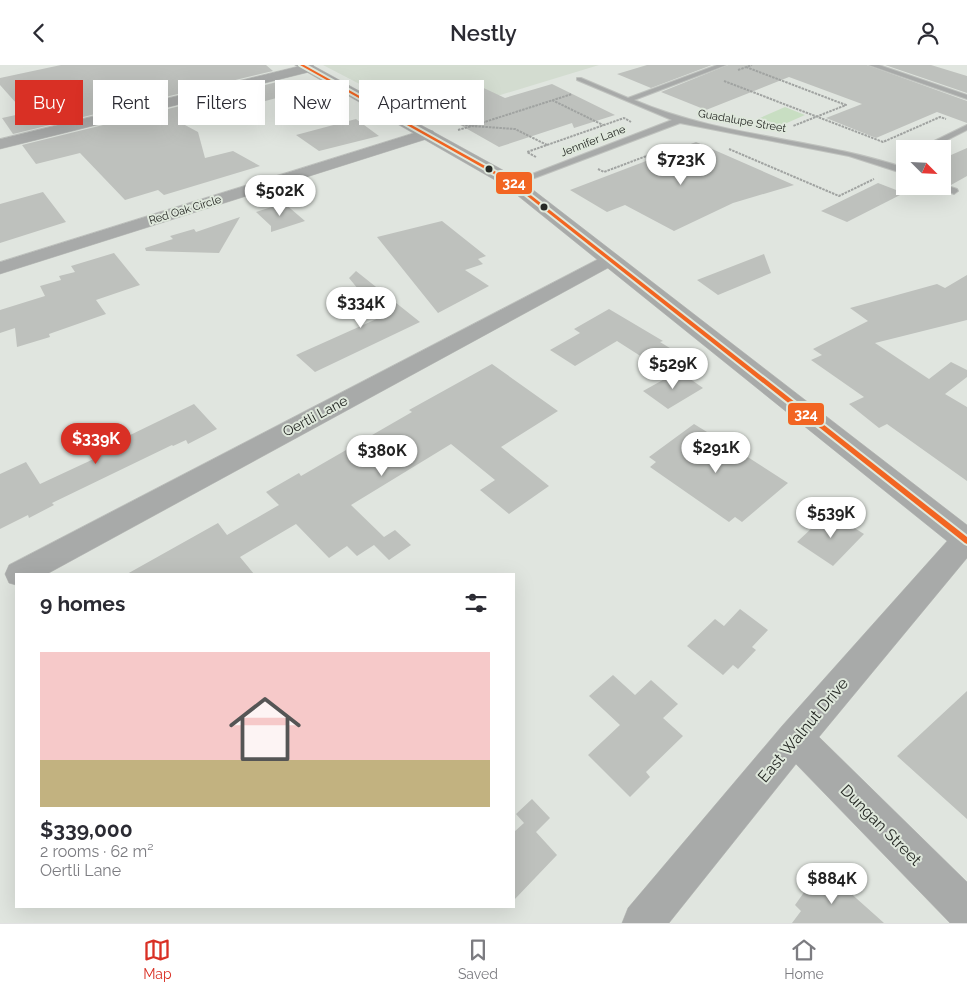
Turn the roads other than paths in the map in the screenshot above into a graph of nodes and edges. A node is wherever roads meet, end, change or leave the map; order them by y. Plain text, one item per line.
1 (724, 65) edge
2 (872, 65) edge
3 (305, 67) edge
4 (579, 79) dead end
5 (967, 97) edge
6 (628, 99) junction
7 (680, 120) junction
8 (967, 127) edge
9 (427, 134) junction
10 (940, 140) edge
11 (0, 144) edge
12 (896, 165) edge
13 (514, 183) junction
14 (951, 190) edge
15 (954, 191) dead end
16 (610, 259) junction
17 (0, 268) edge
18 (966, 540) edge
19 (22, 573) edge
20 (15, 576) edge
21 (0, 584) edge
22 (795, 738) junction
23 (967, 911) edge
24 (643, 923) edge

1 - 6 lane
2 - 5 lane
3 - 9 street
3 - 11 street
4 - 6 lane, Guadalupe Street
6 - 7 lane, Guadalupe Street
7 - 12 lane, Guadalupe Street
7 - 13 lane, Jennifer Lane
8 - 10 lane
9 - 13 street
9 - 17 street, Red Oak Circle
13 - 16 street
14 - 15 lane
16 - 18 street
16 - 19 street, Oertli Lane
18 - 22 street, East Walnut Drive
20 - 21 street
22 - 23 street, Dungan Street
22 - 24 street, East Walnut Drive

